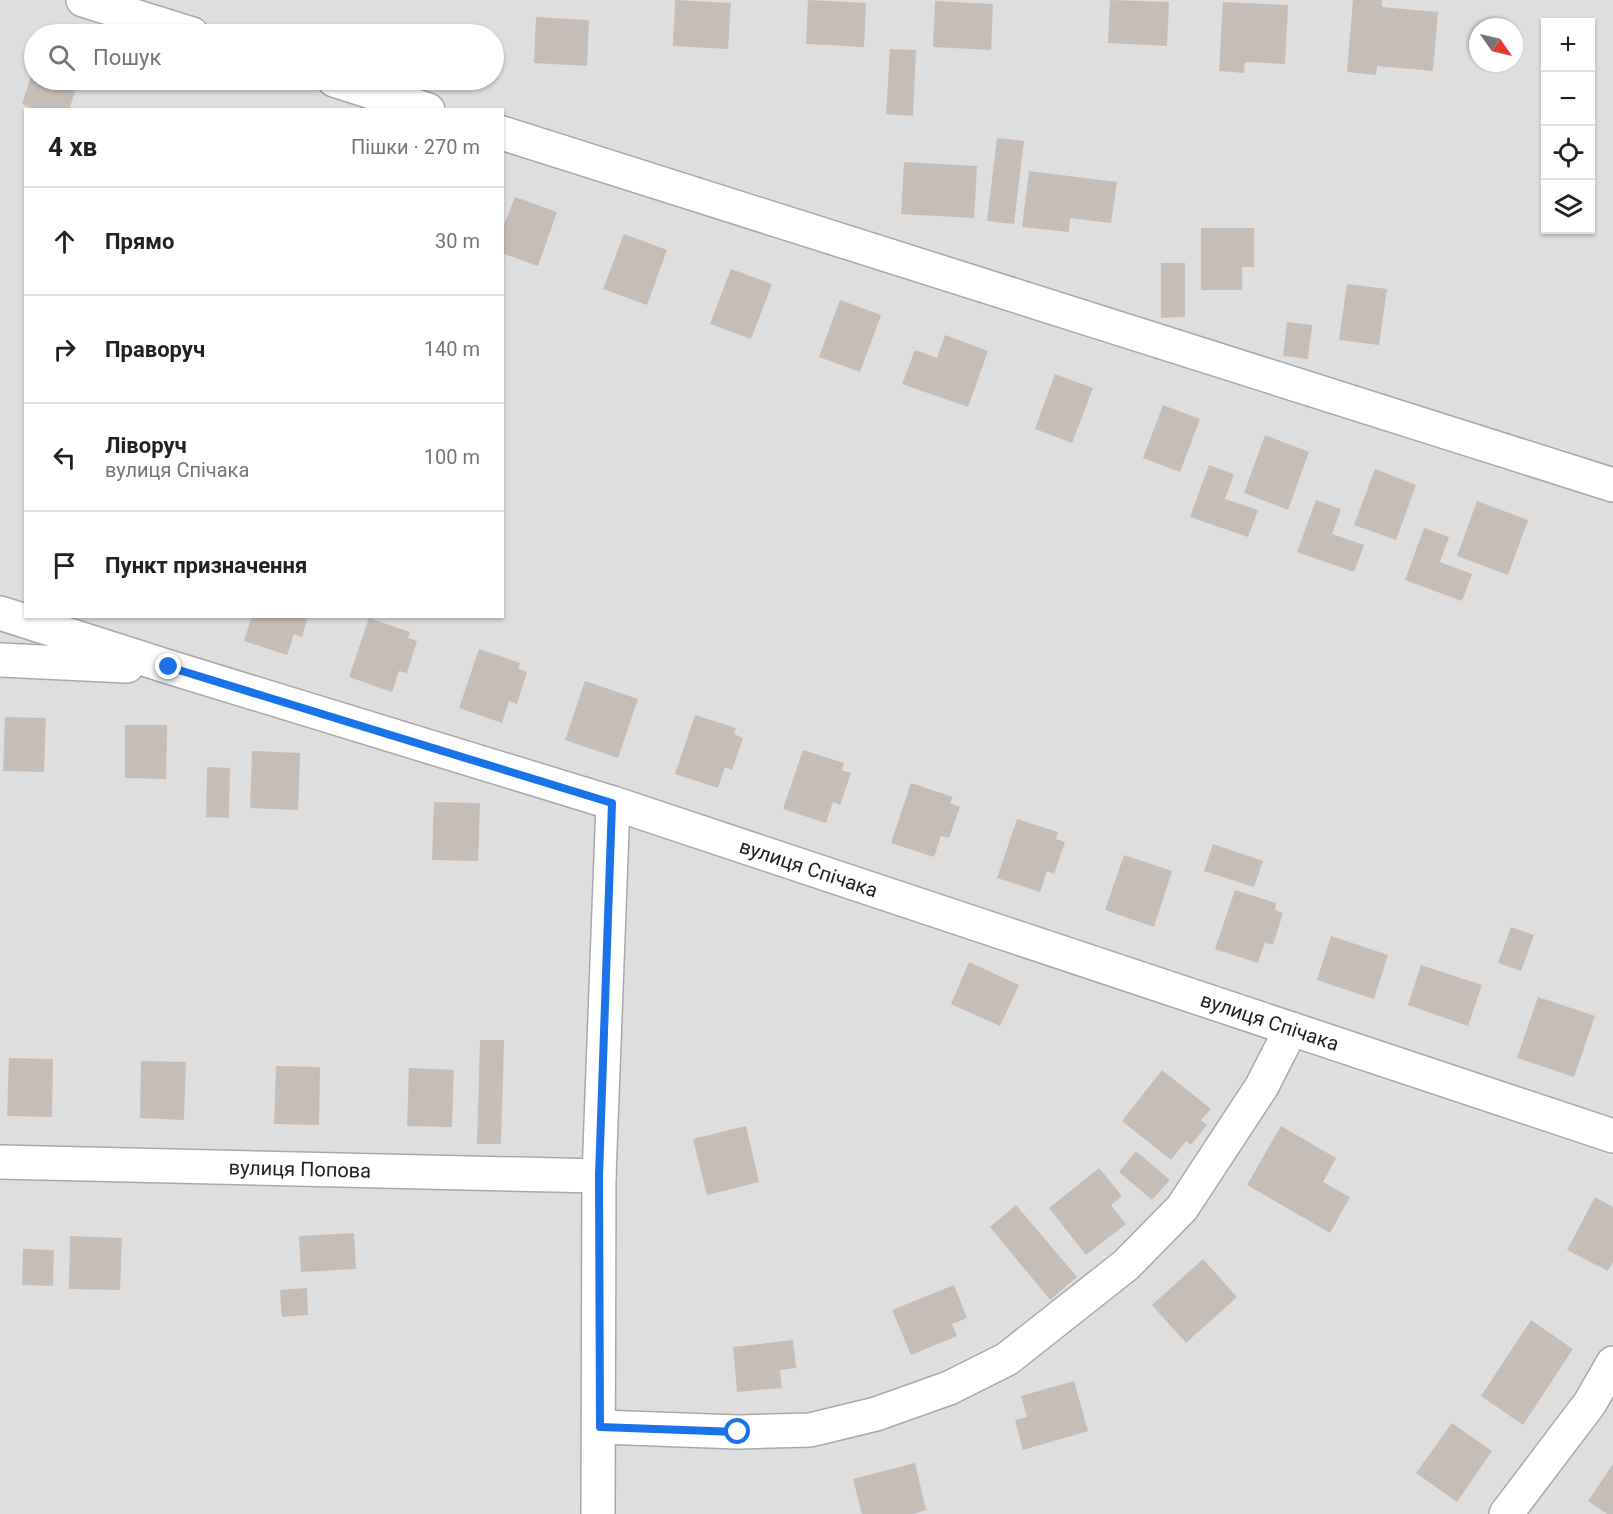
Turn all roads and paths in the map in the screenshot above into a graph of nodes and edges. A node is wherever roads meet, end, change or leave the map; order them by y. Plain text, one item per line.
1 (83, 0) edge
2 (160, 24) edge
3 (365, 90) edge
4 (422, 108) edge
5 (504, 134) edge
6 (1613, 484) edge
7 (0, 613) edge
8 (0, 660) edge
9 (169, 667) junction
10 (612, 803) junction
11 (1291, 1029) junction
12 (1613, 1136) edge
13 (0, 1162) edge
14 (599, 1176) junction
15 (1613, 1363) edge
16 (600, 1427) junction
17 (598, 1514) edge
18 (1506, 1514) edge

1 - 2 street
3 - 4 street
5 - 6 street
7 - 9 street, вулиця Спічака
8 - 9 street
9 - 10 street, вулиця Спічака
10 - 11 street, вулиця Спічака
10 - 14 street
11 - 12 street, вулиця Спічака
11 - 16 street
13 - 14 street, вулиця Попова
14 - 16 street
15 - 18 street
16 - 17 street

